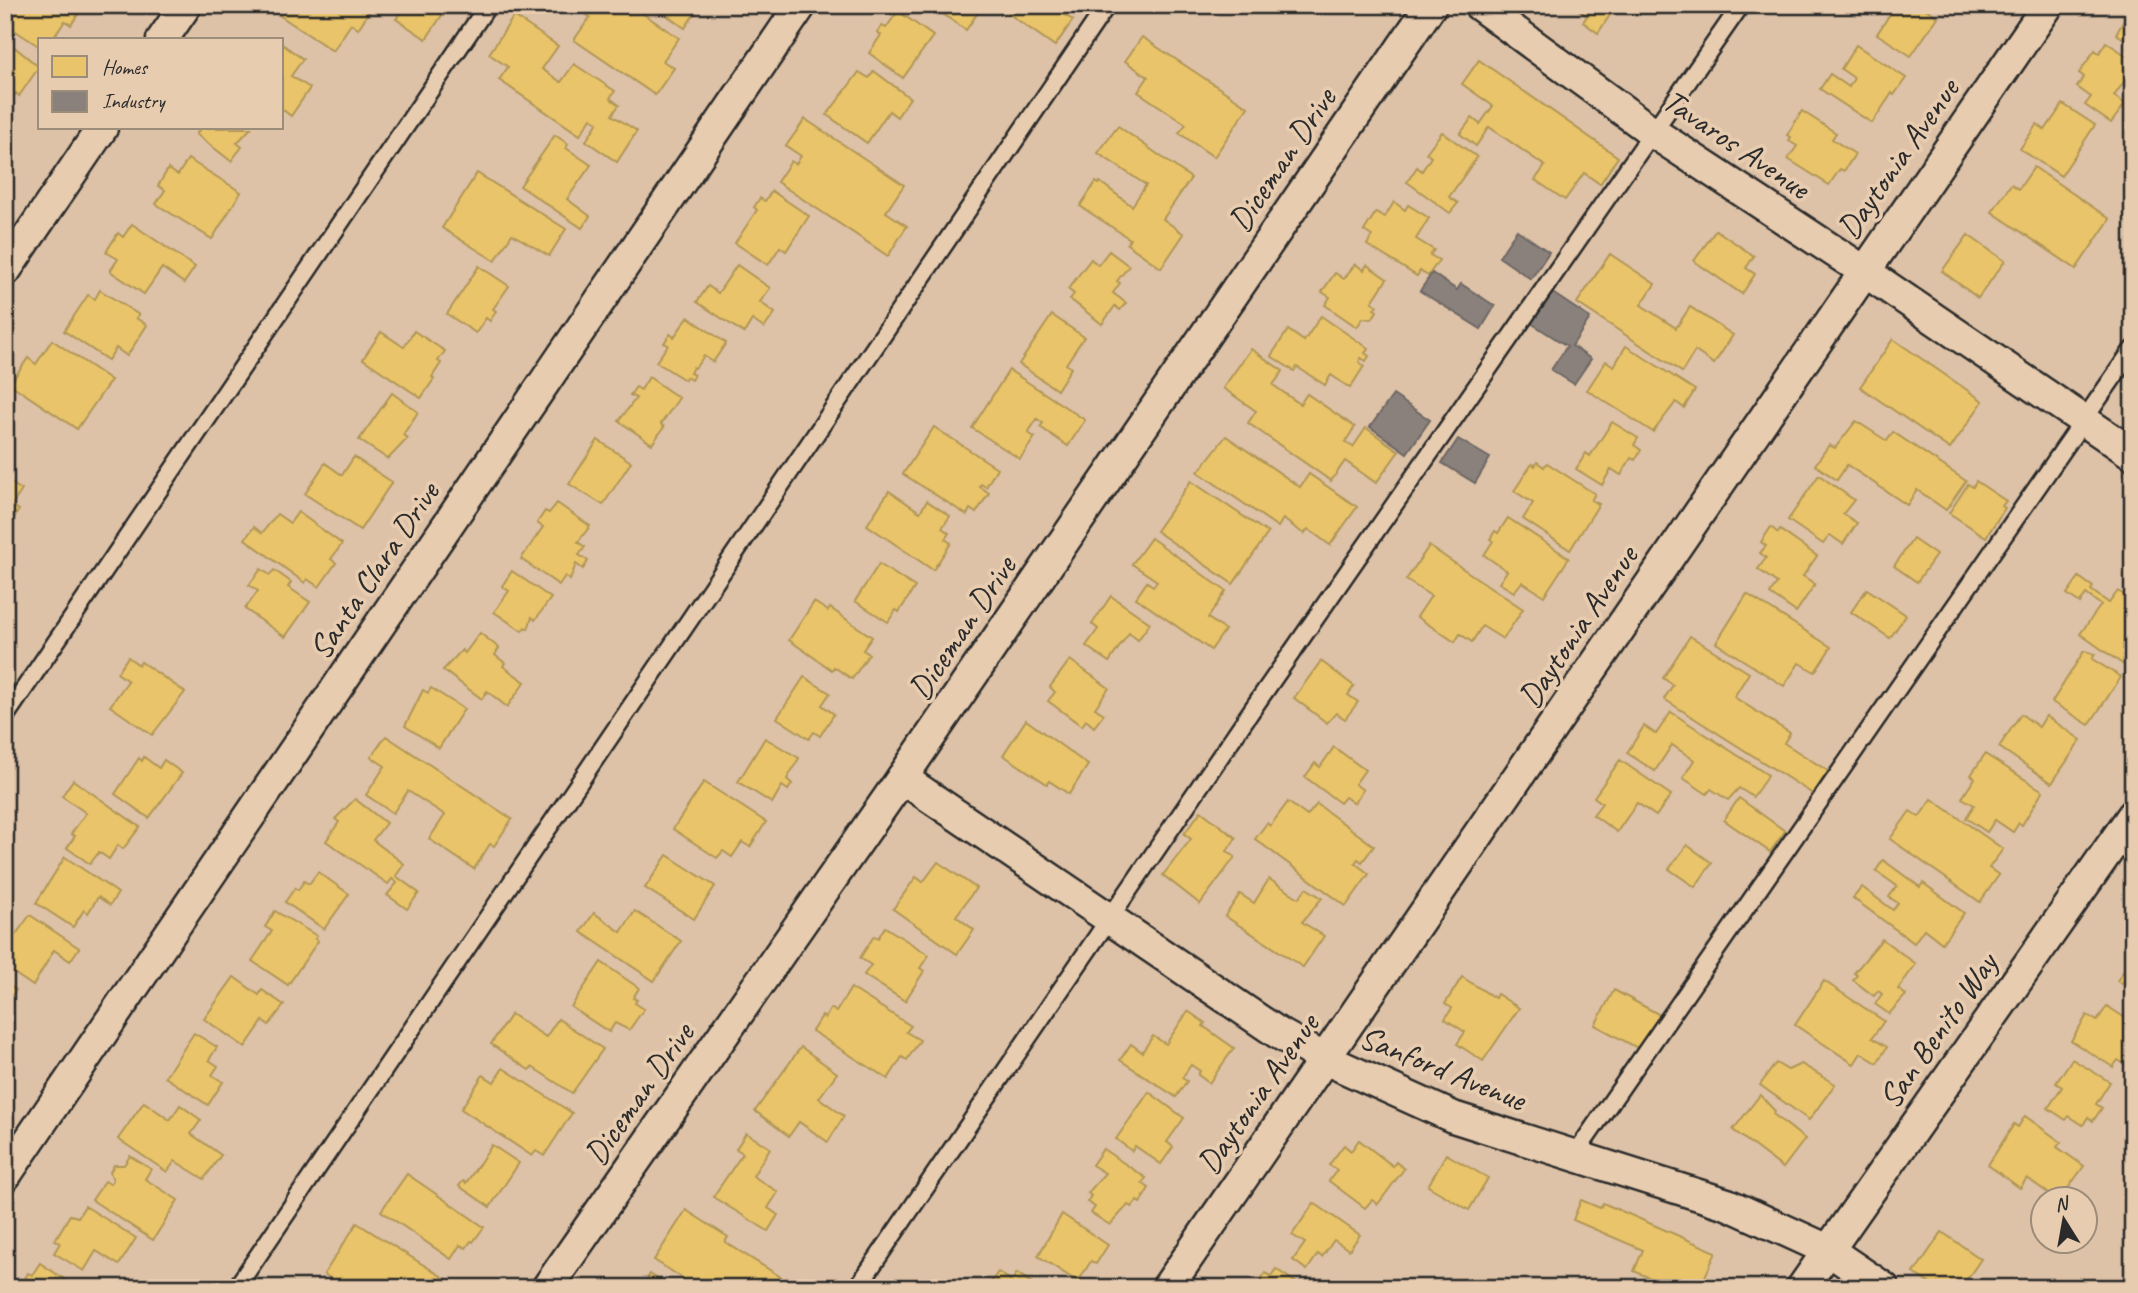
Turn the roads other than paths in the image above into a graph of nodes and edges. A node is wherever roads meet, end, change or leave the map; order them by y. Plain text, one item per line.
1 (186, 5) edge
2 (488, 5) edge
3 (801, 5) edge
4 (1107, 5) edge
5 (1432, 5) edge
6 (1479, 5) edge
7 (1741, 5) edge
8 (2048, 5) edge
9 (163, 38) edge
10 (101, 130) edge
11 (1654, 133) junction
12 (5, 271) edge
13 (1864, 271) junction
14 (2133, 349) edge
15 (2083, 421) junction
16 (2133, 454) edge
17 (5, 717) edge
18 (902, 778) junction
19 (2133, 815) edge
20 (1110, 919) junction
21 (1325, 1059) junction
22 (1573, 1157) junction
23 (5, 1176) edge
24 (1828, 1250) junction
25 (236, 1288) edge
26 (547, 1288) edge
27 (858, 1288) edge
28 (1167, 1288) edge
29 (1802, 1288) edge
30 (1884, 1288) edge

1 - 9 street
2 - 17 lane
3 - 23 street, Santa Clara Drive
4 - 25 lane
5 - 18 street, Diceman Drive
6 - 11 street, Tavaros Avenue
7 - 11 lane
8 - 13 street, Daytonia Avenue
10 - 12 street
11 - 13 street, Tavaros Avenue
11 - 20 lane
13 - 15 street, Tavaros Avenue
13 - 21 street, Daytonia Avenue
14 - 15 lane
15 - 16 street, Tavaros Avenue
15 - 22 lane
18 - 20 street, Sanford Avenue
18 - 26 street, Diceman Drive
19 - 24 street, San Benito Way
20 - 21 street, Sanford Avenue
20 - 27 lane
21 - 22 street, Sanford Avenue
21 - 28 street, Daytonia Avenue
22 - 24 street, Sanford Avenue
24 - 29 street, San Benito Way
24 - 30 street, Sanford Avenue

